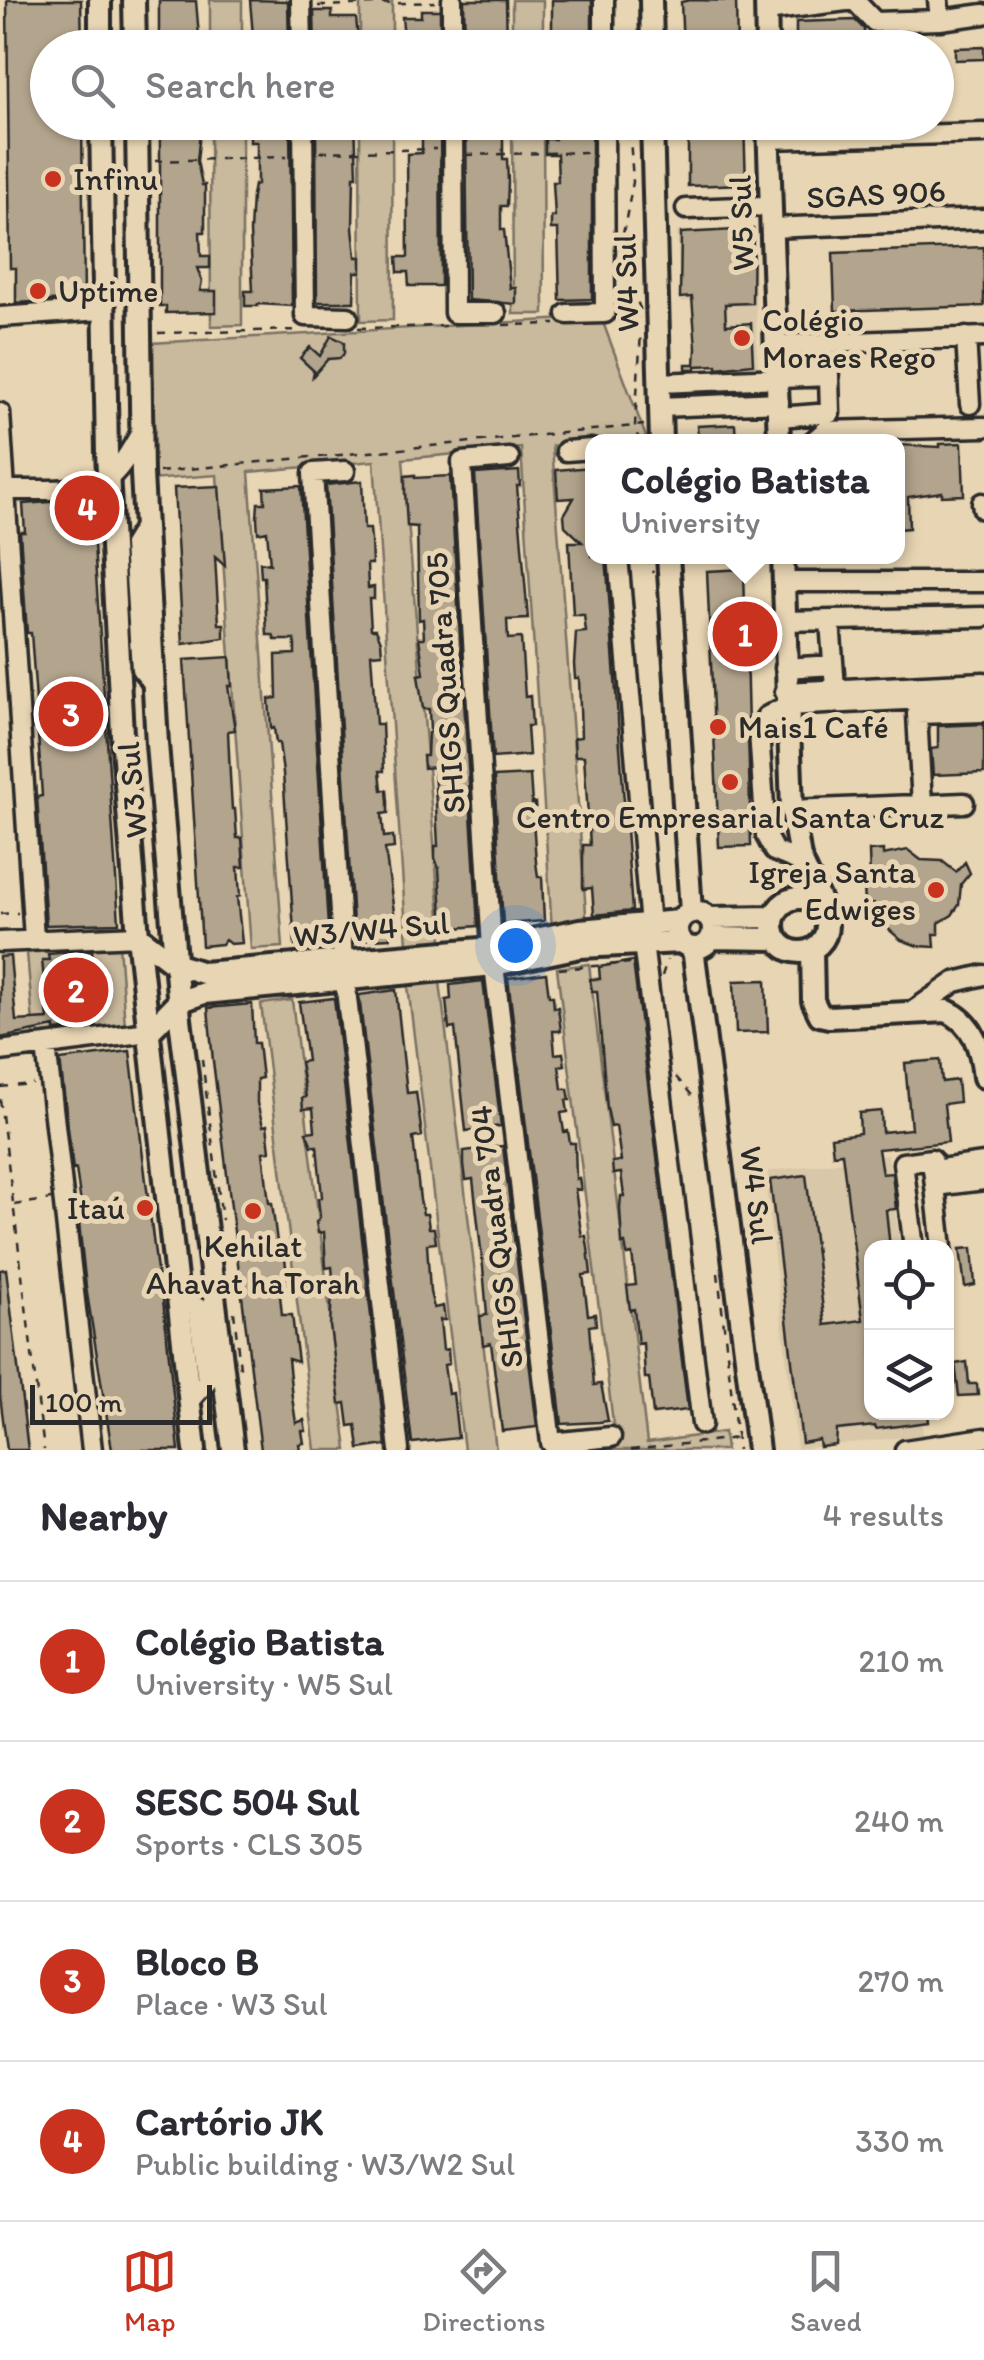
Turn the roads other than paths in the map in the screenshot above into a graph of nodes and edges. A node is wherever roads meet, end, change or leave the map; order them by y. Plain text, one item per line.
1 (100, 0) edge
2 (109, 0) edge
3 (134, 0) edge
4 (604, 0) edge
5 (651, 0) edge
6 (854, 0) edge
7 (938, 0) edge
8 (452, 1) edge
9 (301, 3) edge
10 (766, 6) edge
11 (984, 14) edge
12 (940, 20) junction
13 (100, 30) edge
14 (109, 30) edge
15 (135, 30) edge
16 (302, 30) edge
17 (452, 30) edge
18 (604, 30) edge
19 (652, 30) edge
20 (954, 133) edge
21 (984, 133) edge
22 (101, 140) edge
23 (138, 140) edge
24 (303, 140) edge
25 (453, 140) edge
26 (604, 140) edge
27 (652, 140) edge
28 (768, 140) edge
29 (770, 206) junction
30 (686, 209) dead end
31 (984, 219) edge
32 (771, 228) junction
33 (102, 303) junction
34 (0, 317) edge
35 (494, 319) road end
36 (567, 319) road end
37 (345, 323) road end
38 (975, 337) edge
39 (828, 341) junction
40 (776, 345) junction
41 (829, 376) junction
42 (777, 378) junction
43 (659, 383) junction
44 (970, 404) dead end
45 (660, 407) junction
46 (779, 409) junction
47 (0, 412) edge
48 (984, 427) edge
49 (143, 429) junction
50 (661, 434) edge
51 (779, 434) edge
52 (821, 434) edge
53 (585, 450) edge
54 (566, 451) dead end
55 (509, 458) dead end
56 (345, 471) dead end
57 (109, 478) junction
58 (3, 490) junction
59 (619, 564) edge
60 (669, 564) edge
61 (783, 564) edge
62 (784, 582) junction
63 (984, 582) edge
64 (984, 618) edge
65 (830, 621) junction
66 (784, 622) junction
67 (834, 665) junction
68 (785, 668) junction
69 (984, 682) edge
70 (835, 688) junction
71 (984, 696) edge
72 (786, 699) junction
73 (984, 712) edge
74 (122, 734) junction
75 (157, 744) junction
76 (964, 804) dead end
77 (922, 805) junction
78 (792, 810) junction
79 (799, 860) junction
80 (790, 900) junction
81 (824, 910) junction
82 (774, 917) junction
83 (694, 930) junction
84 (138, 936) junction
85 (34, 939) junction
86 (776, 939) junction
87 (0, 942) edge
88 (646, 944) junction
89 (812, 950) junction
90 (493, 956) junction
91 (175, 964) junction
92 (344, 972) junction
93 (984, 976) edge
94 (265, 978) junction
95 (178, 1002) junction
96 (913, 1011) junction
97 (149, 1032) junction
98 (46, 1046) junction
99 (0, 1051) edge
100 (983, 1051) edge
101 (984, 1077) edge
102 (984, 1164) edge
103 (934, 1178) junction
104 (984, 1180) edge
105 (913, 1240) edge
106 (941, 1240) edge
107 (173, 1256) junction
108 (209, 1261) junction
109 (702, 1424) dead end
110 (611, 1437) dead end
111 (984, 1438) edge
112 (92, 1450) edge
113 (195, 1450) edge
114 (233, 1450) edge
115 (399, 1450) edge
116 (758, 1450) edge
117 (905, 1450) edge

1 - 13 main road
2 - 14 main road
3 - 15 main road
4 - 18 street
5 - 19 main road
6 - 10 street
6 - 12 street
7 - 12 street
8 - 17 street
9 - 16 street
11 - 12 street
20 - 21 street
22 - 33 main road, W3 Sul
23 - 49 main road, W3 Sul
24 - 37 street
25 - 35 street
26 - 36 street
27 - 43 main road, W4 Sul
28 - 29 main road, W5 Sul
29 - 30 street
29 - 32 main road, W5 Sul
31 - 32 street, SGAS 906
32 - 40 main road, W5 Sul
33 - 34 street
33 - 57 main road, W3 Sul
38 - 39 street
38 - 44 street
39 - 40 street
39 - 41 street
40 - 42 main road, W5 Sul
41 - 42 street
41 - 46 street
42 - 43 street
42 - 46 main road, W5 Sul
43 - 45 main road, W4 Sul
45 - 46 street
45 - 50 main road, W4 Sul
46 - 51 main road, W5 Sul
47 - 58 street
48 - 52 street
49 - 57 street
49 - 75 main road, W3 Sul
53 - 54 street
55 - 90 street, SHIGS Quadra 705
56 - 92 street
57 - 58 street
57 - 74 main road, W3 Sul
58 - 85 street
59 - 88 street
60 - 83 main road, W4 Sul
61 - 62 main road
62 - 63 street
62 - 66 main road
64 - 65 street
65 - 66 street
65 - 67 street
66 - 68 main road
67 - 68 street
67 - 70 street
68 - 72 main road
69 - 70 street
70 - 72 street
71 - 72 street
72 - 78 main road
72 - 79 street
73 - 77 street
74 - 75 main road
74 - 84 main road, W3 Sul
75 - 91 main road, W3 Sul
76 - 77 street
77 - 78 street
78 - 79 main road
79 - 80 main road
79 - 81 main road
80 - 81 main road
80 - 82 main road
81 - 89 main road
82 - 83 main road
82 - 86 main road
83 - 86 main road
83 - 88 main road, W3/W4 Sul
83 - 116 main road, W4 Sul
84 - 85 street
84 - 91 main road, W3/W4 Sul
84 - 97 main road, W3 Sul
85 - 87 street
86 - 89 main road
88 - 90 main road, W3/W4 Sul
88 - 109 street
89 - 96 main road
90 - 92 main road, W3/W4 Sul
90 - 110 street, SHIGS Quadra 704
91 - 94 main road, W3/W4 Sul
91 - 95 main road, W3 Sul
92 - 94 main road, W3/W4 Sul
92 - 115 street
93 - 96 street
94 - 95 main road, W3/W4 Sul
95 - 97 main road
95 - 108 main road, W3 Sul
96 - 100 main road
97 - 98 street
97 - 107 main road, W3 Sul
98 - 99 street
98 - 112 street
100 - 101 main road
102 - 103 street
103 - 104 street
103 - 105 street
103 - 106 street
107 - 108 main road
107 - 113 main road, W3 Sul
108 - 114 main road, W3 Sul
111 - 117 street

